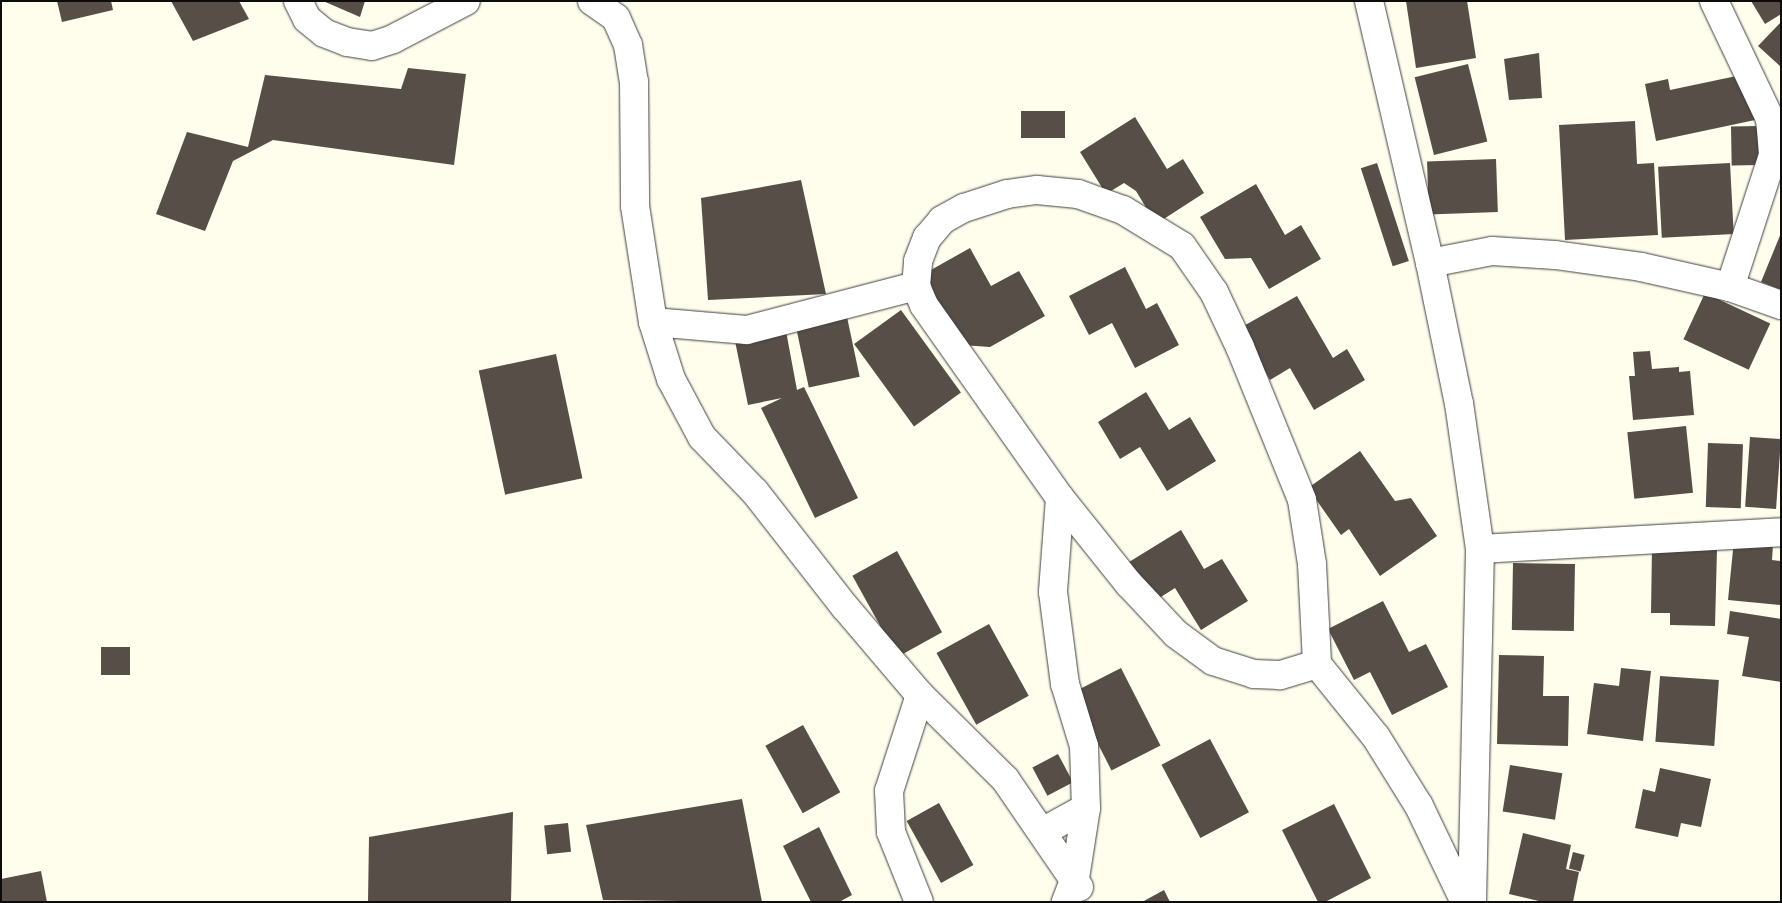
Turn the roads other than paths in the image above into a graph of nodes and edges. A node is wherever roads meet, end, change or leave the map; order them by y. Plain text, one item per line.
1 (298, 1) edge
2 (466, 1) edge
3 (592, 1) edge
4 (1369, 1) edge
5 (1714, 1) edge
6 (1430, 264) junction
7 (916, 286) junction
8 (1730, 286) junction
9 (1781, 305) edge
10 (653, 322) junction
11 (1060, 498) junction
12 (1781, 532) edge
13 (1480, 549) junction
14 (1317, 664) junction
15 (920, 695) junction
16 (1086, 808) junction
17 (1042, 832) junction
18 (1076, 894) edge
19 (919, 902) edge
20 (1465, 902) edge
21 (1472, 902) edge

1 - 2 street
3 - 10 street
4 - 6 street
5 - 8 street
6 - 8 street
6 - 13 street
7 - 10 street
7 - 11 street
7 - 14 street
8 - 9 street
10 - 15 street
11 - 14 street
11 - 16 street
12 - 13 street
13 - 21 street
14 - 20 street
15 - 17 street
15 - 19 street
16 - 17 street
16 - 18 street
17 - 18 street

